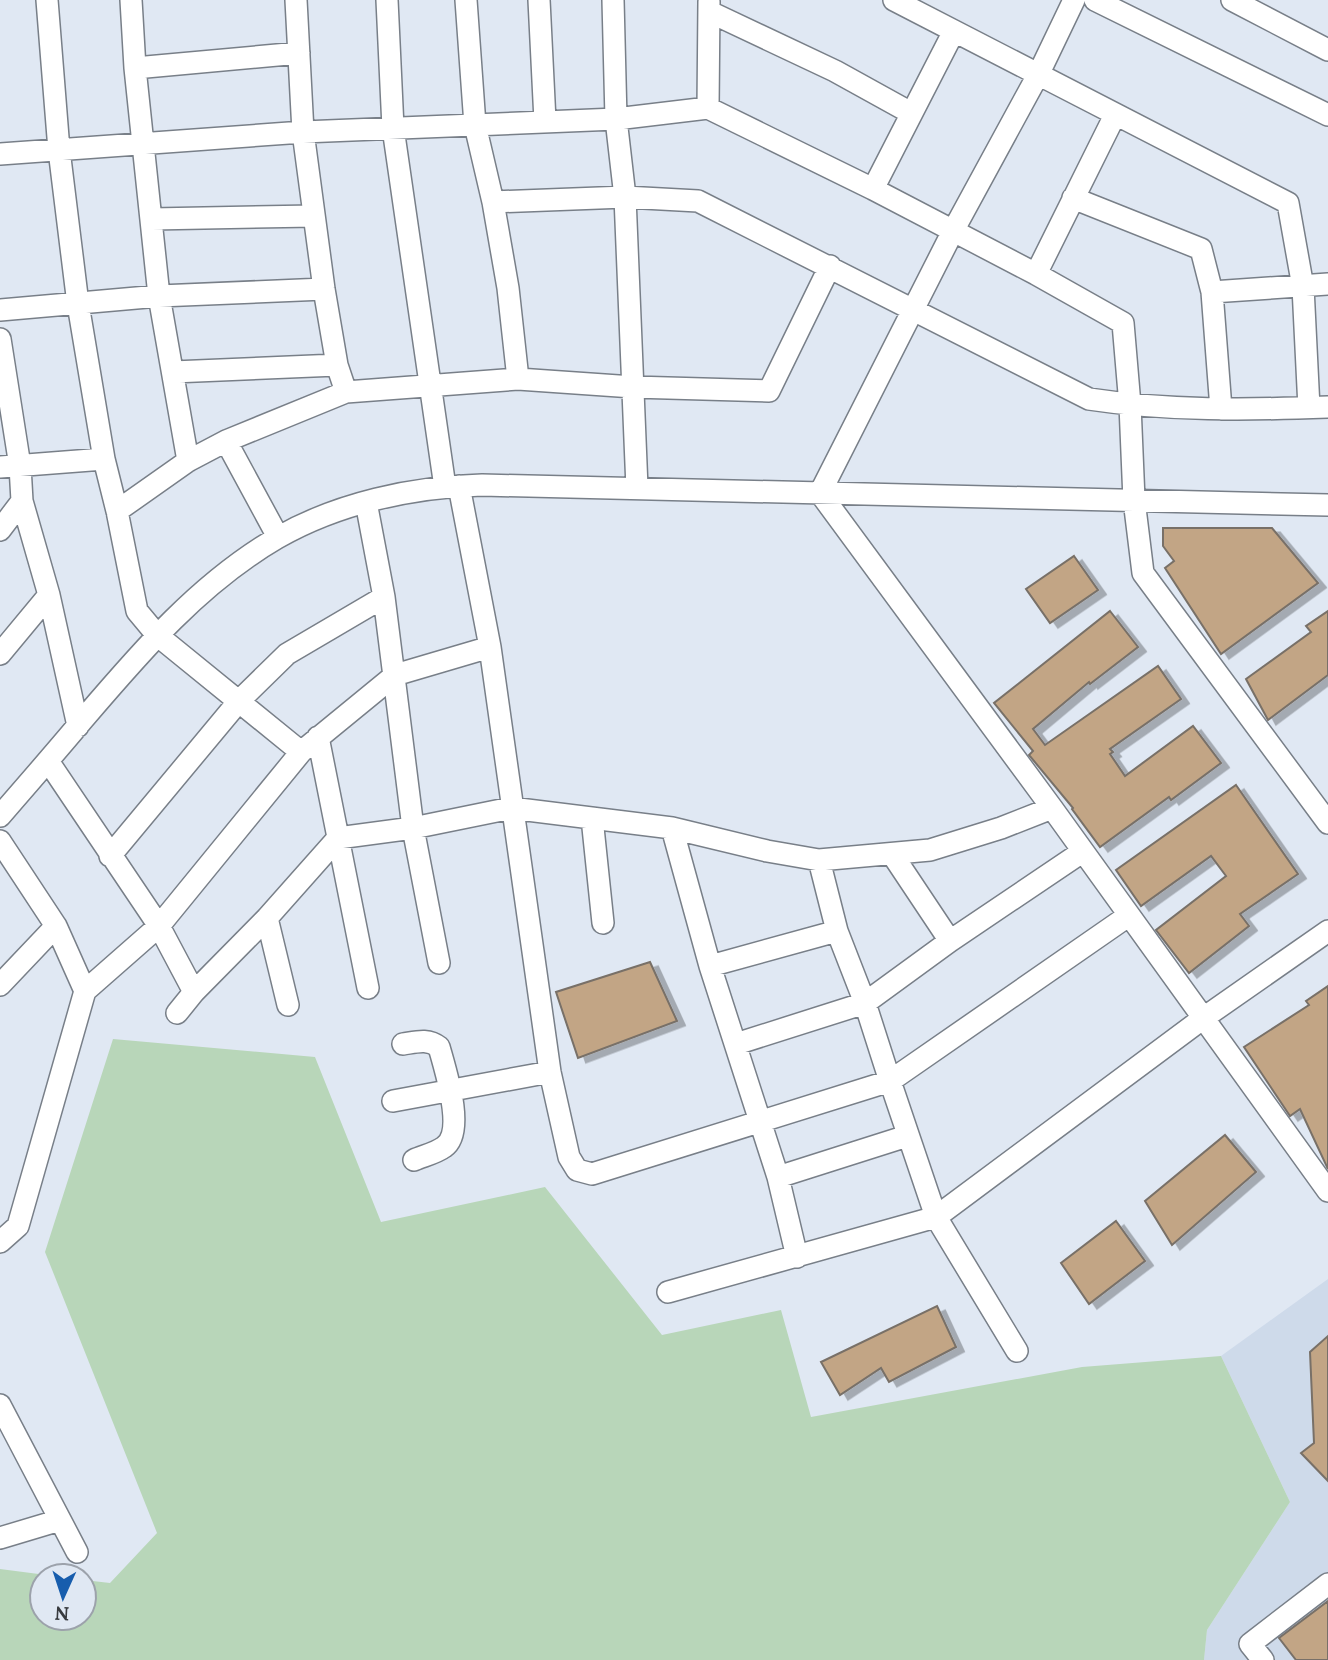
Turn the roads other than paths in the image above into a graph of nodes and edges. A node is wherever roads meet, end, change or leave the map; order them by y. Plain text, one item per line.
1 (47, 0) edge
2 (131, 0) edge
3 (296, 0) edge
4 (387, 0) edge
5 (466, 0) edge
6 (539, 0) edge
7 (614, 0) edge
8 (894, 0) edge
9 (1074, 0) edge
10 (1095, 0) edge
11 (1232, 0) edge
12 (709, 6) edge
13 (954, 31) junction
14 (1328, 50) edge
15 (299, 53) junction
16 (135, 68) junction
17 (1039, 74) junction
18 (708, 108) junction
19 (911, 113) junction
20 (1115, 115) junction
21 (1328, 115) edge
22 (616, 119) junction
23 (545, 121) junction
24 (475, 125) junction
25 (393, 128) junction
26 (303, 132) junction
27 (142, 143) junction
28 (59, 150) junction
29 (0, 154) edge
30 (873, 189) junction
31 (625, 197) junction
32 (1073, 198) junction
33 (493, 202) junction
34 (314, 216) junction
35 (152, 219) junction
36 (953, 231) junction
37 (830, 266) junction
38 (1035, 274) junction
39 (1328, 284) edge
40 (1303, 287) junction
41 (324, 289) junction
42 (1212, 292) junction
43 (159, 296) junction
44 (78, 304) junction
45 (915, 309) junction
46 (0, 310) edge
47 (0, 339) edge
48 (337, 365) junction
49 (173, 372) junction
50 (518, 379) junction
51 (430, 385) junction
52 (632, 387) junction
53 (4, 390) edge
54 (346, 392) junction
55 (1130, 405) junction
56 (1319, 407) edge
57 (1221, 409) junction
58 (226, 441) junction
59 (104, 459) junction
60 (188, 461) junction
61 (10, 466) edge
62 (452, 486) junction
63 (637, 488) junction
64 (820, 493) junction
65 (1134, 500) junction
66 (22, 501) junction
67 (366, 502) junction
68 (1328, 505) edge
69 (117, 511) junction
70 (0, 530) edge
71 (278, 537) junction
72 (49, 596) junction
73 (384, 597) junction
74 (157, 635) junction
75 (490, 647) junction
76 (0, 654) edge
77 (395, 675) junction
78 (239, 701) junction
79 (78, 726) junction
80 (318, 737) junction
81 (301, 752) junction
82 (48, 761) junction
83 (511, 807) junction
84 (1052, 808) junction
85 (0, 816) edge
86 (592, 818) junction
87 (1328, 822) edge
88 (413, 828) junction
89 (672, 828) junction
90 (338, 838) junction
91 (0, 841) edge
92 (1082, 852) junction
93 (892, 854) junction
94 (110, 856) junction
95 (819, 860) junction
96 (1129, 916) junction
97 (267, 918) junction
98 (603, 923) dead end
99 (56, 926) junction
100 (159, 926) junction
101 (837, 931) junction
102 (1328, 931) edge
103 (950, 941) junction
104 (439, 962) dead end
105 (710, 966) junction
106 (0, 985) edge
107 (368, 988) dead end
108 (85, 991) junction
109 (194, 992) junction
110 (864, 1003) junction
111 (288, 1005) dead end
112 (177, 1013) dead end
113 (1202, 1019) junction
114 (402, 1044) dead end
115 (736, 1044) junction
116 (550, 1072) junction
117 (890, 1081) junction
118 (450, 1090) junction
119 (393, 1101) dead end
120 (761, 1122) junction
121 (907, 1136) junction
122 (414, 1160) dead end
123 (778, 1177) junction
124 (1328, 1192) edge
125 (936, 1217) junction
126 (0, 1242) edge
127 (797, 1257) junction
128 (668, 1292) dead end
129 (1017, 1351) dead end
130 (0, 1405) edge
131 (60, 1520) junction
132 (0, 1538) edge
133 (77, 1552) dead end
134 (1328, 1584) edge
135 (1263, 1660) edge

1 - 28 street
2 - 16 street
3 - 15 street
4 - 25 street
5 - 24 street
6 - 23 street
7 - 22 street
8 - 13 street
9 - 17 street
10 - 21 street
11 - 14 street
12 - 18 street
12 - 19 street
13 - 17 street
13 - 19 street
15 - 16 street
15 - 26 street
16 - 27 street
17 - 20 street
17 - 36 street
18 - 22 street
18 - 30 street
19 - 30 street
20 - 32 street
20 - 40 street
22 - 23 street
22 - 31 street
23 - 24 street
24 - 25 street
24 - 33 street
25 - 26 street
25 - 51 street
26 - 27 street
26 - 34 street
27 - 28 street
27 - 35 street
28 - 29 street
28 - 44 street
30 - 36 street
31 - 33 street
31 - 37 street
31 - 52 street
32 - 38 street
32 - 42 street
33 - 50 street
34 - 35 street
34 - 41 street
35 - 43 street
36 - 38 street
36 - 45 street
37 - 45 street
37 - 52 street
38 - 55 street
39 - 40 street
40 - 42 street
40 - 56 street
41 - 43 street
41 - 48 street
42 - 57 street
43 - 44 street
43 - 49 street
44 - 46 street
44 - 59 street
45 - 55 street
45 - 64 street
47 - 53 street
48 - 49 street
48 - 54 street
49 - 60 street
50 - 51 street
50 - 52 street
51 - 54 street
51 - 62 street
52 - 63 street
53 - 61 street
54 - 58 street
55 - 57 street
55 - 65 street
56 - 57 street
58 - 60 street
58 - 71 street
59 - 61 street
59 - 69 street
60 - 69 street
61 - 66 street
62 - 63 street
62 - 67 street
62 - 75 street
63 - 64 street
64 - 65 street
64 - 84 street
65 - 68 street
65 - 87 street
66 - 70 street
66 - 72 street
67 - 71 street
67 - 73 street
69 - 74 street
71 - 74 street
72 - 76 street
72 - 79 street
73 - 77 street
73 - 78 street
74 - 78 street
74 - 79 street
75 - 77 street
75 - 83 street
77 - 80 street
77 - 88 street
78 - 81 street
78 - 94 street
79 - 82 street
80 - 81 street
80 - 90 street
81 - 100 street
82 - 85 street
82 - 94 street
83 - 86 street
83 - 88 street
83 - 116 street
84 - 92 street
84 - 93 street
86 - 89 street
86 - 98 street
88 - 90 street
88 - 104 street
89 - 95 street
89 - 105 street
90 - 97 street
90 - 107 street
91 - 99 street
92 - 96 street
92 - 103 street
93 - 95 street
93 - 103 street
94 - 100 street
95 - 101 street
96 - 113 street
96 - 117 street
97 - 109 street
97 - 111 street
99 - 106 street
99 - 108 street
100 - 108 street
100 - 109 street
101 - 105 street
101 - 110 street
102 - 113 street
103 - 110 street
105 - 115 street
108 - 126 street
109 - 112 street
110 - 115 street
110 - 117 street
113 - 124 street
113 - 125 street
114 - 118 street
115 - 120 street
116 - 118 street
116 - 120 street
117 - 120 street
117 - 121 street
118 - 119 street
118 - 122 street
120 - 123 street
121 - 123 street
121 - 125 street
123 - 127 street
125 - 127 street
125 - 129 street
127 - 128 street
130 - 131 street
131 - 132 street
131 - 133 street
134 - 135 street

